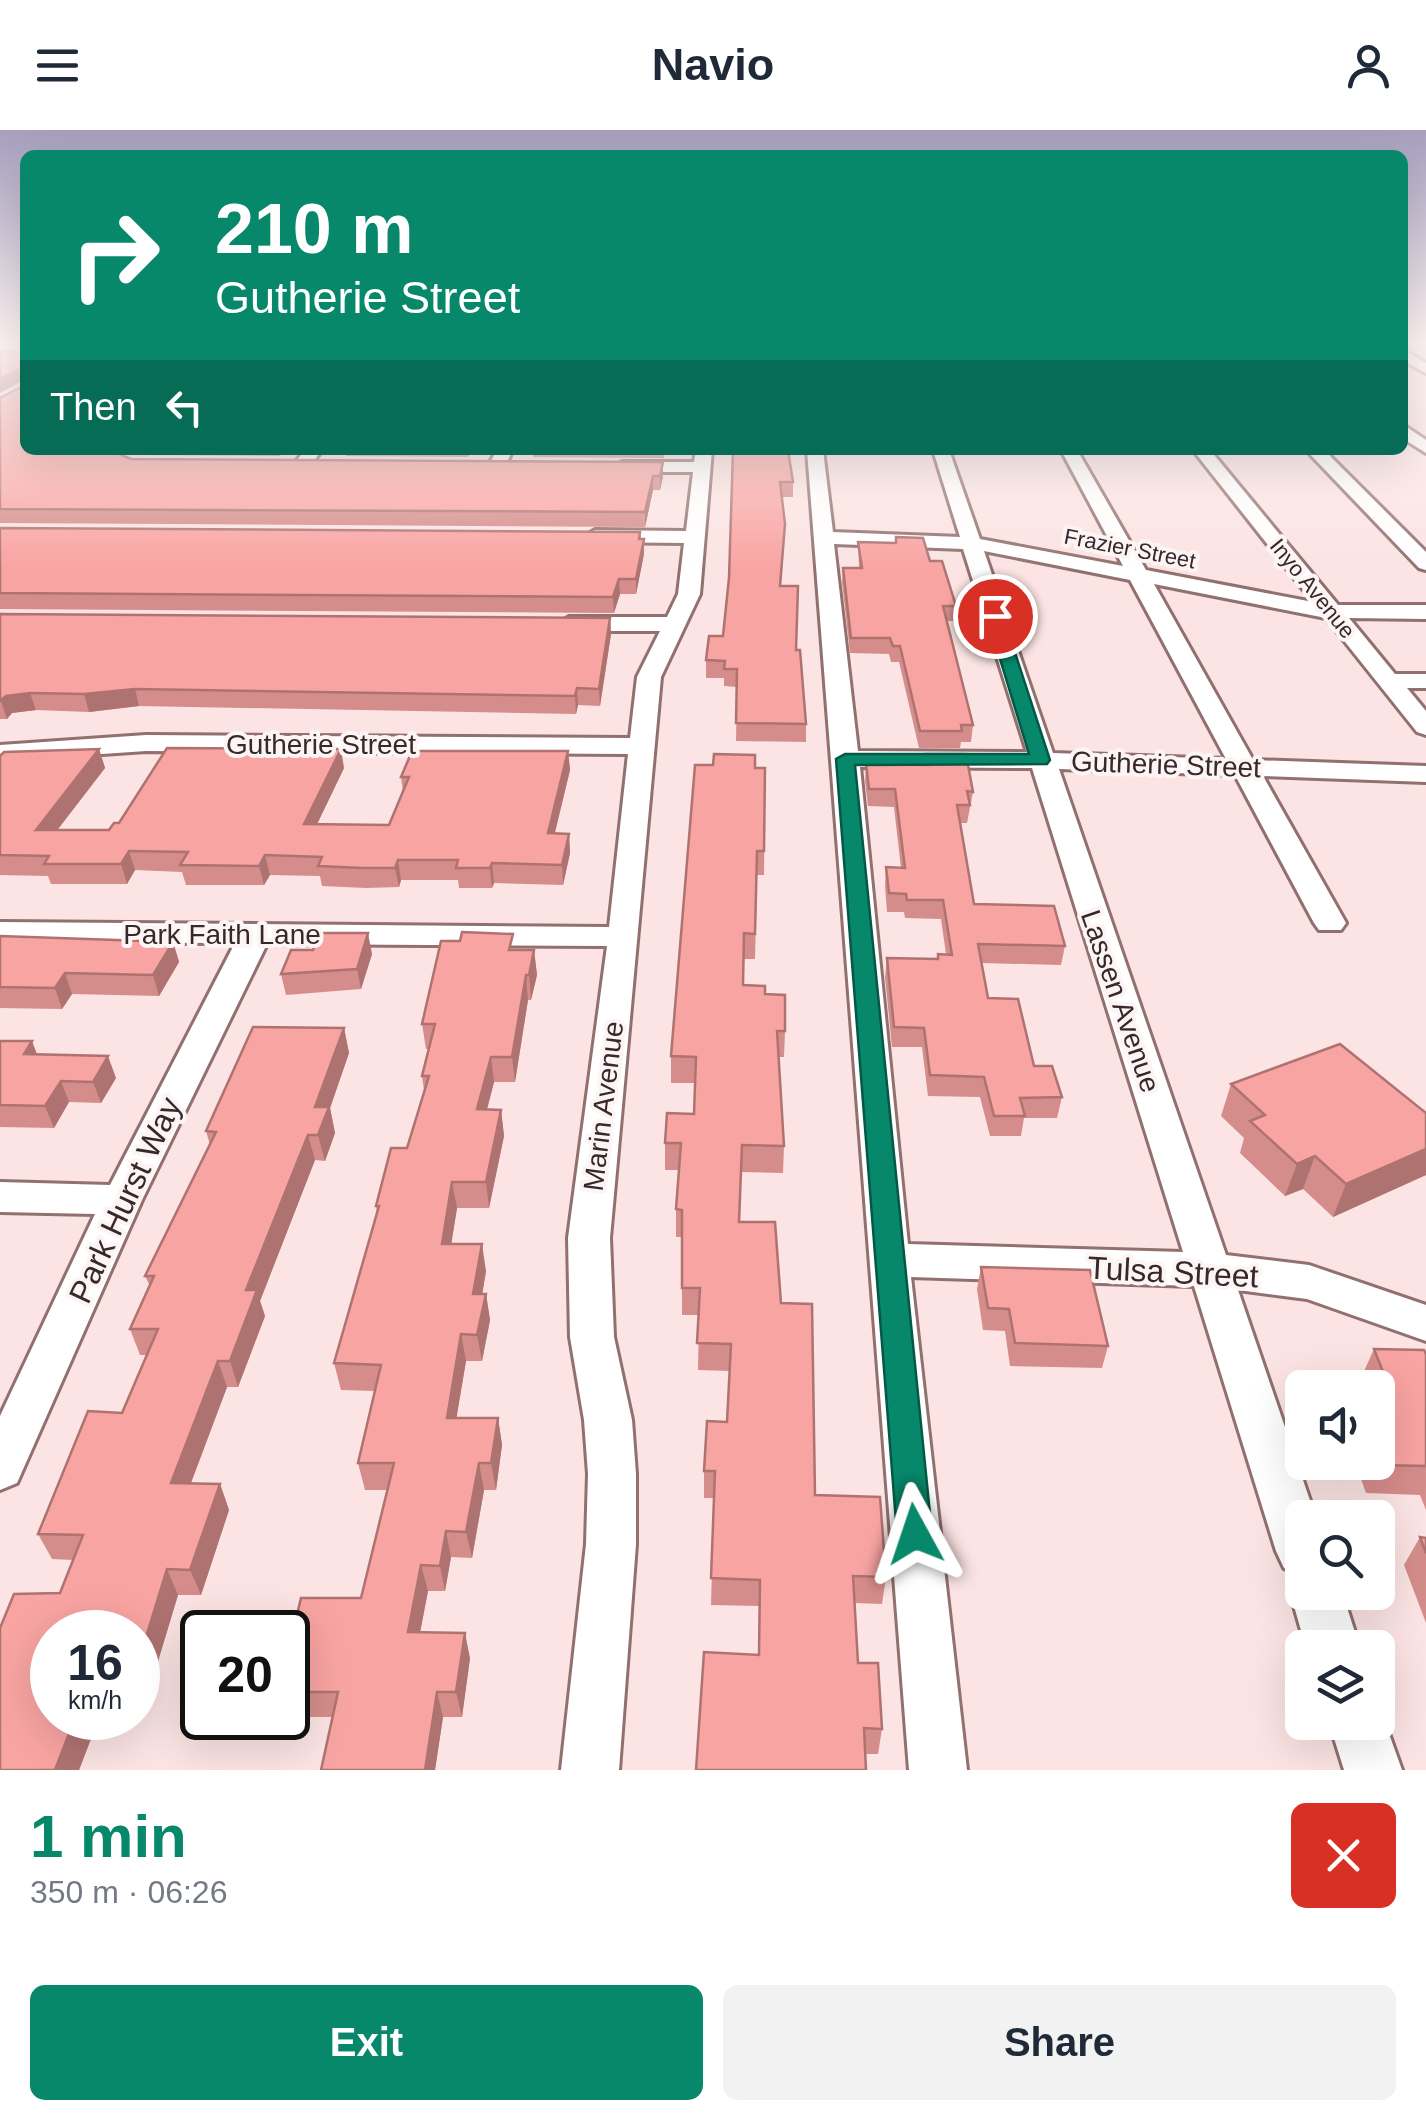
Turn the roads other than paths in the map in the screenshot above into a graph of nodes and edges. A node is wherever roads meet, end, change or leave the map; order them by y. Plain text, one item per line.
1 (816, 455) edge
2 (942, 455) edge
3 (1072, 455) edge
4 (1204, 455) edge
5 (1319, 455) edge
6 (703, 459) edge
7 (506, 461) edge
8 (478, 466) edge
9 (609, 467) edge
10 (576, 536) edge
11 (696, 537) junction
12 (824, 538) junction
13 (972, 544) junction
14 (1426, 564) edge
15 (1139, 575) junction
16 (1332, 611) junction
17 (1426, 612) edge
18 (555, 624) edge
19 (674, 624) junction
20 (1389, 681) junction
21 (1426, 681) edge
22 (1426, 727) edge
23 (642, 746) junction
24 (0, 753) edge
25 (845, 759) junction
26 (1040, 760) junction
27 (1245, 767) junction
28 (1426, 774) edge
29 (1330, 923) dead end
30 (0, 932) edge
31 (256, 934) junction
32 (624, 937) junction
33 (0, 1198) edge
34 (122, 1200) junction
35 (901, 1260) junction
36 (1212, 1270) junction
37 (1426, 1323) edge
38 (0, 1468) edge
39 (1286, 1500) edge
40 (1363, 1740) edge
41 (590, 1770) edge
42 (938, 1770) edge
43 (1372, 1770) edge

1 - 12 street
2 - 13 street, Lassen Avenue
3 - 15 street
4 - 16 street, Inyo Avenue
5 - 14 street
6 - 9 street
6 - 11 street, Marin Avenue
7 - 8 street
10 - 11 street
11 - 19 street, Marin Avenue
12 - 13 street, Frazier Street
12 - 25 street
13 - 15 street, Frazier Street
13 - 26 street, Lassen Avenue
15 - 16 street, Frazier Street
15 - 27 street
16 - 17 street, Frazier Street
16 - 20 street, Inyo Avenue
18 - 19 street
19 - 23 street, Marin Avenue
20 - 21 street
20 - 22 street, Inyo Avenue
23 - 24 street, Gutherie Street
23 - 32 street, Marin Avenue
25 - 26 street, Gutherie Street
25 - 35 street
26 - 27 street, Gutherie Street
26 - 36 street, Lassen Avenue
27 - 28 street, Gutherie Street
27 - 29 street
30 - 31 street, Park Faith Lane
31 - 32 street, Park Faith Lane
31 - 34 street, Park Hurst Way
32 - 41 street, Marin Avenue
33 - 34 street
34 - 38 street, Park Hurst Way
35 - 36 street, Tulsa Street
35 - 42 street
36 - 37 street, Tulsa Street
36 - 39 street, Lassen Avenue
40 - 43 street

